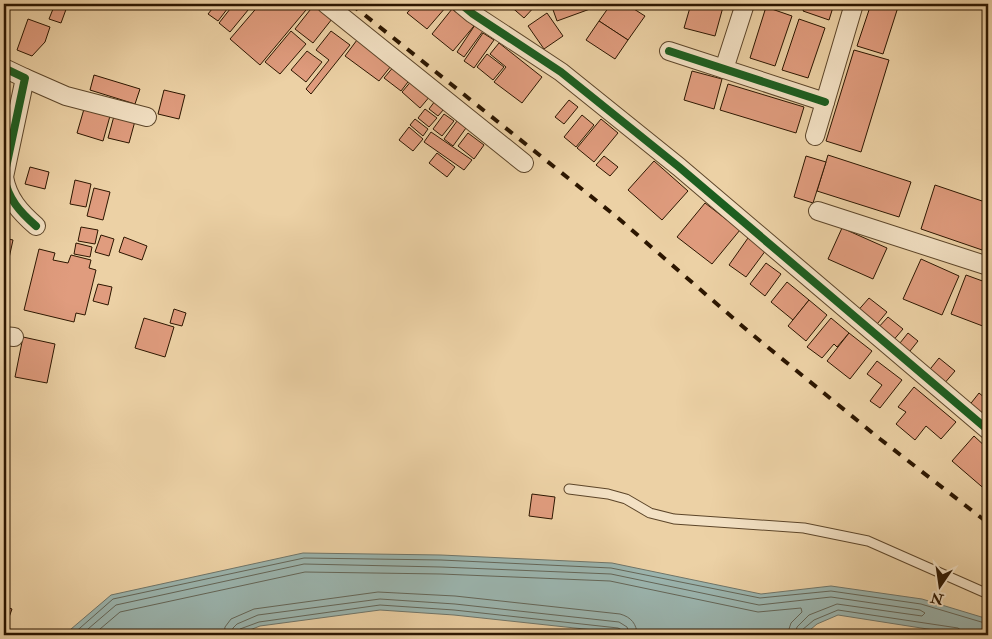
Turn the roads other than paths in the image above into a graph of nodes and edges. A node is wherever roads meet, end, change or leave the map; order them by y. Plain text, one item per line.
1 (326, 4) edge
2 (460, 4) edge
3 (744, 4) edge
4 (854, 4) edge
5 (670, 51) dead end
6 (4, 68) edge
7 (724, 69) junction
8 (25, 78) junction
9 (825, 102) junction
10 (147, 117) dead end
11 (815, 136) dead end
12 (524, 163) dead end
13 (818, 210) dead end
14 (36, 226) dead end
15 (988, 266) edge
16 (988, 430) edge
17 (569, 488) dead end
18 (988, 594) edge

1 - 12 street
2 - 16 street
3 - 7 street
4 - 9 street
5 - 7 street
6 - 8 street
7 - 9 street
8 - 10 street
8 - 14 street
9 - 11 street
13 - 15 street
17 - 18 lane

